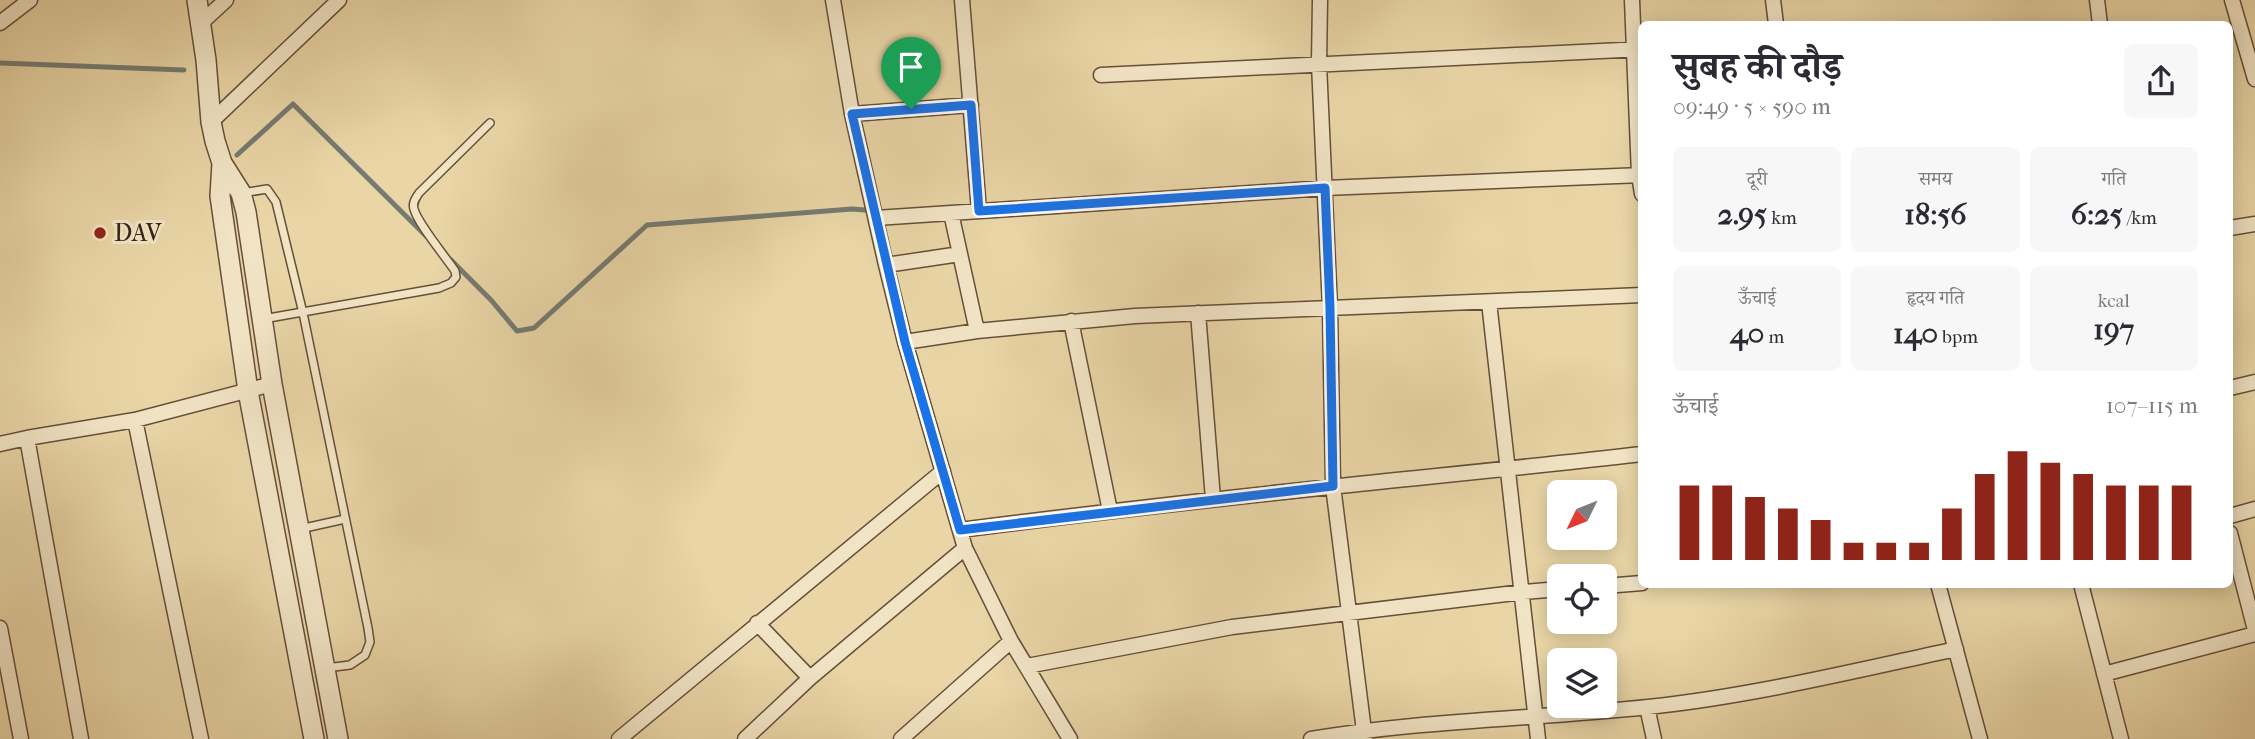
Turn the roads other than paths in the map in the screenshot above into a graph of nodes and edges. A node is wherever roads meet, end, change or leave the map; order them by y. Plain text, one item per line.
1 (30, 0) edge
2 (197, 0) edge
3 (226, 0) edge
4 (339, 0) edge
5 (833, 0) edge
6 (962, 0) edge
7 (1320, 0) edge
8 (1632, 0) edge
9 (1773, 0) edge
10 (2097, 0) edge
11 (2232, 0) edge
12 (1776, 21) edge
13 (2100, 21) edge
14 (0, 23) edge
15 (201, 23) junction
16 (1638, 49) edge
17 (1319, 64) junction
18 (1101, 75) dead end
19 (2255, 79) edge
20 (971, 105) junction
21 (852, 114) junction
22 (211, 122) junction
23 (490, 123) dead end
24 (222, 163) junction
25 (1638, 175) edge
26 (1325, 188) junction
27 (241, 193) junction
28 (979, 211) junction
29 (951, 213) junction
30 (876, 218) junction
31 (2255, 224) edge
32 (2233, 228) edge
33 (960, 254) junction
34 (886, 265) junction
35 (1638, 295) edge
36 (1489, 302) junction
37 (1330, 308) junction
38 (303, 313) junction
39 (1198, 313) junction
40 (263, 319) junction
41 (1071, 321) junction
42 (978, 331) junction
43 (905, 342) junction
44 (2255, 382) edge
45 (272, 384) junction
46 (2233, 387) edge
47 (247, 391) junction
48 (135, 420) junction
49 (26, 438) junction
50 (0, 444) edge
51 (1638, 454) edge
52 (1510, 470) junction
53 (943, 471) junction
54 (1333, 486) junction
55 (1213, 499) junction
56 (2255, 509) edge
57 (1110, 511) junction
58 (2233, 515) edge
59 (345, 519) junction
60 (299, 530) junction
61 (960, 530) junction
62 (2233, 545) edge
63 (965, 548) junction
64 (1638, 583) edge
65 (1617, 585) edge
66 (1939, 588) edge
67 (2082, 588) edge
68 (1547, 590) edge
69 (1523, 592) junction
70 (1350, 612) junction
71 (757, 623) junction
72 (0, 628) edge
73 (2255, 632) edge
74 (1011, 640) junction
75 (1955, 649) junction
76 (1027, 666) junction
77 (325, 668) junction
78 (2104, 674) junction
79 (810, 678) junction
80 (1647, 707) junction
81 (1535, 717) junction
82 (1364, 734) edge
83 (21, 739) edge
84 (81, 739) edge
85 (201, 739) edge
86 (314, 739) edge
87 (338, 739) edge
88 (619, 739) edge
89 (745, 739) edge
90 (901, 739) edge
91 (1069, 739) edge
92 (1311, 739) edge
93 (1538, 739) edge
94 (1654, 739) edge
95 (1980, 739) edge
96 (2121, 739) edge

1 - 14 street
2 - 15 street
3 - 15 street
4 - 22 street
5 - 21 street
6 - 20 street
7 - 17 street
8 - 16 street
9 - 12 street
10 - 13 street
11 - 19 street
15 - 22 street
16 - 17 street
17 - 18 street
17 - 26 street
20 - 21 street
20 - 28 street
21 - 30 street
22 - 24 street
23 - 38 lane
24 - 27 street
24 - 47 street
25 - 26 street
26 - 28 street
26 - 37 street
27 - 38 lane
27 - 40 street
28 - 29 street
29 - 30 street
29 - 33 street
30 - 34 street
31 - 32 street
33 - 34 street
33 - 42 street
34 - 43 street
35 - 36 street
36 - 37 street
36 - 52 street
37 - 39 street
37 - 54 street
38 - 40 lane
38 - 59 lane
39 - 41 street
39 - 55 street
40 - 45 street
41 - 42 street
41 - 57 street
42 - 43 street
43 - 53 street
44 - 46 street
45 - 47 street
45 - 60 street
47 - 48 street
47 - 86 street
48 - 49 street
48 - 85 street
49 - 50 street
49 - 84 street
51 - 52 street
52 - 54 street
52 - 69 street
53 - 61 street
53 - 71 street
54 - 55 street
54 - 70 street
55 - 57 street
56 - 58 street
57 - 61 street
59 - 60 lane
59 - 77 lane
60 - 77 street
61 - 63 street
62 - 73 street
63 - 74 street
63 - 79 street
64 - 65 street
66 - 75 street
67 - 78 street
68 - 69 street
69 - 70 street
69 - 81 street
70 - 76 street
70 - 82 street
71 - 79 street
71 - 88 street
72 - 83 street
73 - 78 street
74 - 76 street
74 - 90 street
75 - 80 street
75 - 95 street
76 - 91 street
77 - 87 street
78 - 96 street
79 - 89 street
80 - 81 street
80 - 94 street
81 - 82 street
81 - 93 street
82 - 92 street

